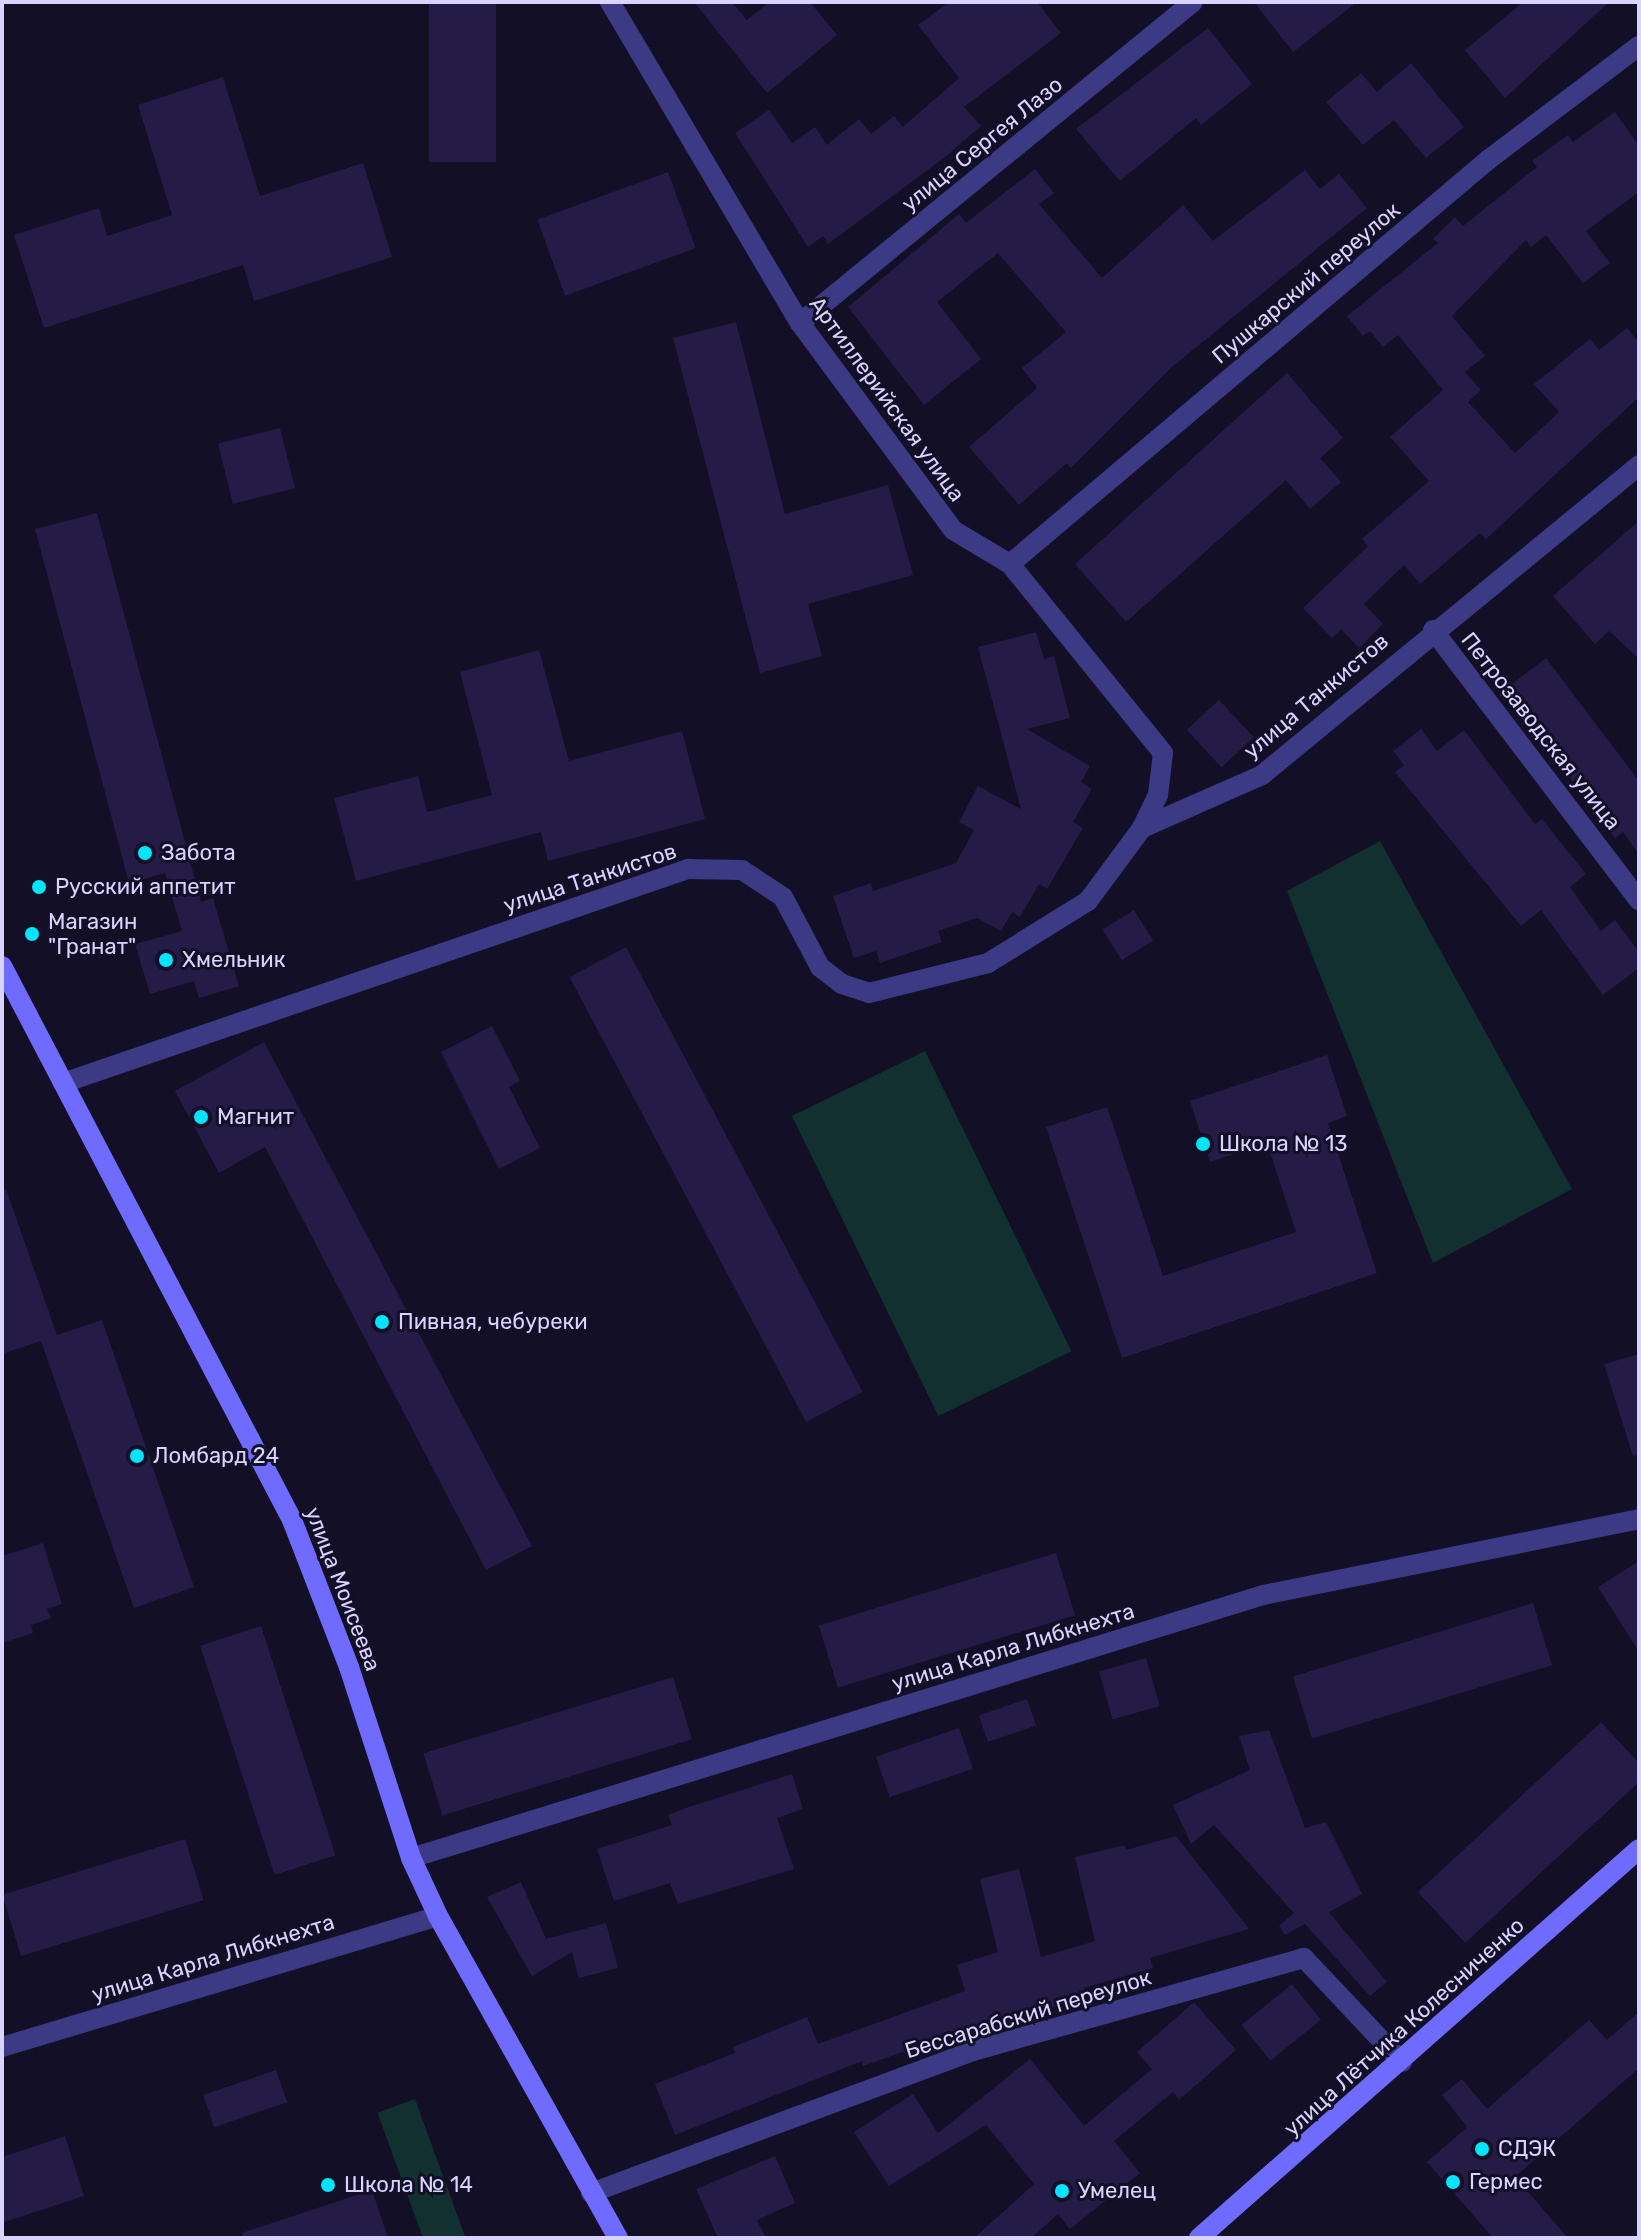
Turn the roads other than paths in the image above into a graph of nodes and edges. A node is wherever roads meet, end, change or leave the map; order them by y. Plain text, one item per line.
1 (1193, 2) edge
2 (616, 5) edge
3 (1639, 46) edge
4 (800, 323) junction
5 (1639, 465) edge
6 (1010, 564) junction
7 (1433, 630) junction
8 (1142, 828) junction
9 (1639, 900) edge
10 (2, 966) edge
11 (63, 1083) junction
12 (1639, 1519) edge
13 (1639, 1849) edge
14 (411, 1858) junction
15 (438, 1916) junction
16 (2, 2047) edge
17 (1402, 2062) junction
18 (591, 2193) junction
19 (618, 2238) edge
20 (1199, 2238) edge

1 - 4 street, улица Сергея Лазо
2 - 4 street, Артиллерийская улица
3 - 6 street, Пушкарский переулок
4 - 6 street, Артиллерийская улица
5 - 7 street, улица Танкистов
6 - 8 street, Артиллерийская улица
7 - 8 street, улица Танкистов
7 - 9 street, Петрозаводская улица
8 - 11 street, улица Танкистов
10 - 11 street, улица Моисеева
11 - 14 street, улица Моисеева
12 - 14 street, улица Карла Либкнехта
13 - 17 street, улица Лётчика Колесниченко
14 - 15 street, улица Моисеева
15 - 16 street, улица Карла Либкнехта
15 - 18 street, улица Моисеева
17 - 18 street, Бессарабский переулок
17 - 20 street, улица Лётчика Колесниченко
18 - 19 street, улица Моисеева

